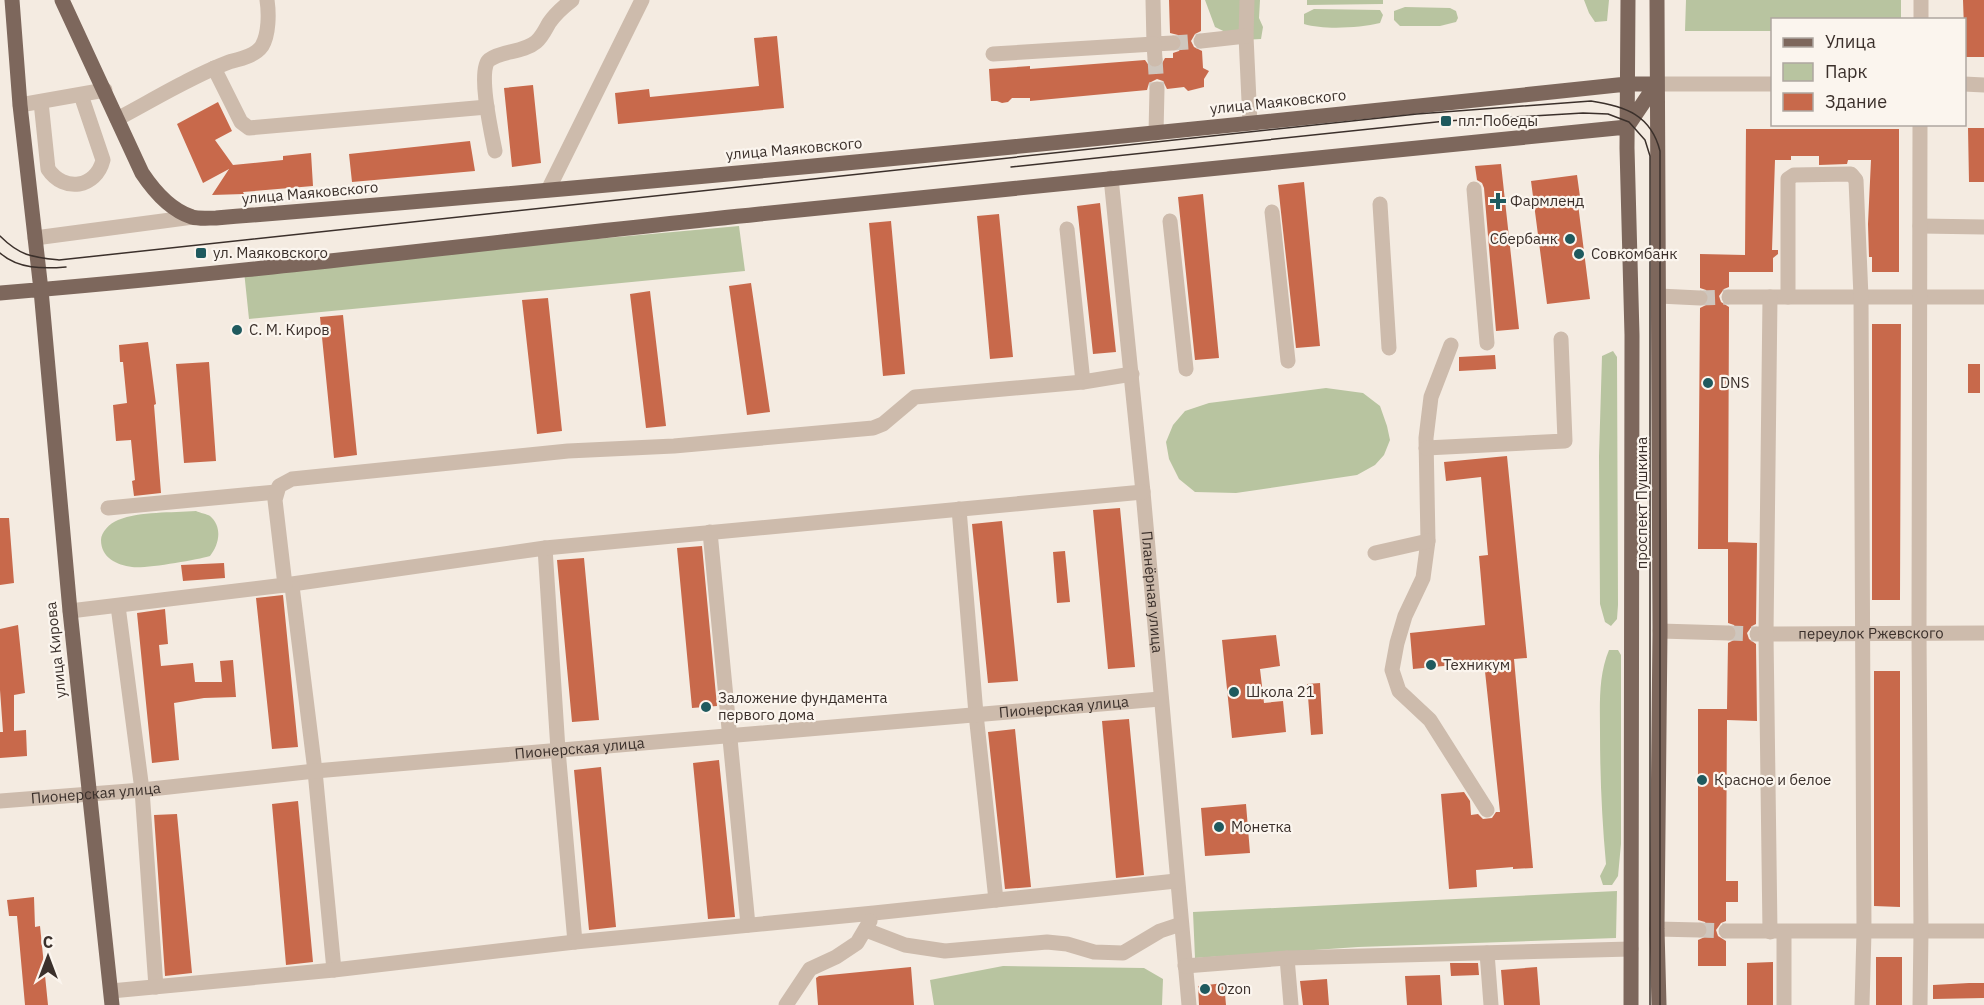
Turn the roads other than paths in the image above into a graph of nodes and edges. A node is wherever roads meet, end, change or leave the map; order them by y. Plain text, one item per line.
1 (12, 0) edge
2 (62, 0) edge
3 (267, 0) edge
4 (572, 0) edge
5 (642, 0) edge
6 (1154, 0) edge
7 (1247, 0) edge
8 (1628, 0) edge
9 (1657, 0) edge
10 (1921, 0) edge
11 (1921, 18) edge
12 (1246, 36) junction
13 (1201, 41) tunnel mouth
14 (1173, 43) tunnel mouth
15 (1154, 52) junction
16 (993, 54) dead end
17 (214, 68) junction
18 (1627, 84) junction
19 (1656, 84) junction
20 (1771, 84) edge
21 (1966, 84) edge
22 (1984, 85) edge
23 (1157, 89) tunnel mouth
24 (105, 90) junction
25 (81, 95) junction
26 (41, 102) junction
27 (20, 105) junction
28 (487, 107) junction
29 (117, 119) junction
30 (1250, 123) junction
31 (1920, 126) edge
32 (1627, 127) junction
33 (1156, 133) junction
34 (495, 151) dead end
35 (1111, 178) junction
36 (1474, 189) dead end
37 (548, 190) junction
38 (1380, 204) dead end
39 (1272, 212) dead end
40 (193, 217) junction
41 (1170, 221) dead end
42 (1920, 226) junction
43 (1984, 227) edge
44 (1067, 229) dead end
45 (35, 238) junction
46 (0, 287) edge
47 (41, 290) junction
48 (17, 292) junction
49 (0, 293) edge
50 (1659, 296) junction
51 (1729, 297) tunnel mouth
52 (1770, 297) junction
53 (1788, 297) junction
54 (1861, 297) junction
55 (1920, 297) junction
56 (1984, 297) edge
57 (1700, 298) tunnel mouth
58 (1561, 339) dead end
59 (1487, 343) dead end
60 (1451, 345) dead end
61 (1389, 348) dead end
62 (1288, 361) dead end
63 (1186, 369) dead end
64 (1132, 374) junction
65 (1083, 382) junction
66 (1426, 448) junction
67 (276, 492) junction
68 (1143, 492) junction
69 (108, 508) dead end
70 (959, 509) junction
71 (710, 532) junction
72 (1428, 541) junction
73 (545, 548) junction
74 (1375, 553) dead end
75 (288, 585) junction
76 (118, 606) junction
77 (70, 611) junction
78 (1660, 631) junction
79 (1728, 633) tunnel mouth
80 (1919, 633) junction
81 (1984, 633) edge
82 (1762, 634) junction
83 (1861, 634) junction
84 (1160, 699) junction
85 (976, 714) junction
86 (728, 735) junction
87 (558, 750) junction
88 (315, 771) junction
89 (142, 790) junction
90 (90, 794) junction
91 (0, 801) edge
92 (1487, 810) dead end
93 (1176, 881) junction
94 (996, 900) junction
95 (874, 913) junction
96 (1181, 924) junction
97 (748, 925) junction
98 (1657, 929) junction
99 (866, 930) junction
100 (1700, 930) tunnel mouth
101 (1726, 931) tunnel mouth
102 (1921, 931) junction
103 (1984, 931) edge
104 (1777, 932) junction
105 (1864, 932) junction
106 (575, 942) junction
107 (1631, 949) junction
108 (1487, 953) junction
109 (1287, 958) junction
110 (1185, 966) junction
111 (334, 970) junction
112 (156, 987) junction
113 (112, 998) edge
114 (786, 1005) edge
115 (1189, 1005) edge
116 (1291, 1005) edge
117 (1491, 1005) edge
118 (1631, 1005) edge
119 (1659, 1005) edge
120 (1784, 1005) edge
121 (1862, 1005) edge
122 (1920, 1005) edge

1 - 27 main road, улица Кирова
2 - 24 main road, улица Маяковского
3 - 17 street
4 - 28 street
5 - 37 street
6 - 15 street
7 - 12 street
8 - 18 main road, проспект Пушкина
9 - 19 main road, проспект Пушкина
10 - 11 street
12 - 13 street
12 - 30 street
14 - 15 street
15 - 16 street
17 - 28 street
17 - 29 street
18 - 19 main road, улица Маяковского
18 - 30 main road, улица Маяковского
18 - 32 main road, проспект Пушкина
19 - 20 street, улица Маяковского
19 - 32 main road
19 - 50 main road, проспект Пушкина
21 - 22 street
23 - 33 street
24 - 25 street
24 - 29 main road, улица Маяковского
25 - 26 street
25 - 26 street
26 - 27 street
27 - 45 main road, улица Кирова
28 - 34 street
29 - 40 main road, улица Маяковского
30 - 33 main road, улица Маяковского
31 - 42 street
32 - 35 main road
32 - 107 main road, проспект Пушкина
33 - 37 main road, улица Маяковского
35 - 47 main road
35 - 64 street, Планёрная улица
36 - 59 street
37 - 40 main road, улица Маяковского
38 - 61 street
39 - 62 street
40 - 45 street
41 - 63 street
42 - 43 street
42 - 55 street
44 - 65 street
45 - 47 main road, улица Кирова
46 - 48 main road
47 - 48 main road
47 - 77 main road, улица Кирова
48 - 49 main road
50 - 57 street
50 - 78 main road, проспект Пушкина
51 - 52 street
52 - 53 street
52 - 82 street
53 - 54 street
53 - 54 street
54 - 55 street
54 - 83 street
55 - 56 street
55 - 80 street
58 - 66 street
60 - 66 street
64 - 65 street
64 - 68 street, Планёрная улица
65 - 67 street
66 - 72 street
67 - 69 street
67 - 75 street
68 - 70 street
68 - 84 street, Планёрная улица
70 - 71 street
70 - 85 street
71 - 73 street
71 - 86 street
72 - 74 street
72 - 92 street
73 - 75 street
73 - 87 street
75 - 76 street
75 - 88 street
76 - 77 street
76 - 89 street
77 - 90 main road, улица Кирова
78 - 79 street
78 - 98 main road, проспект Пушкина
80 - 81 street, переулок Ржевского
80 - 83 street, переулок Ржевского
80 - 102 street
82 - 83 street, переулок Ржевского
82 - 104 street
83 - 105 street
84 - 85 street, Пионерская улица
84 - 93 street, Планёрная улица
85 - 86 street, Пионерская улица
85 - 94 street
86 - 87 street, Пионерская улица
86 - 97 street
87 - 88 street, Пионерская улица
87 - 106 street
88 - 89 street, Пионерская улица
88 - 111 street
89 - 90 street, Пионерская улица
89 - 112 street
90 - 91 street, Пионерская улица
90 - 113 main road, улица Кирова
93 - 94 street
93 - 96 street, Планёрная улица
94 - 95 street
95 - 97 street
95 - 99 street
96 - 99 street
96 - 110 street, Планёрная улица
97 - 106 street
98 - 100 street
98 - 119 main road, проспект Пушкина
99 - 114 street
101 - 104 street
102 - 103 street
102 - 105 street
102 - 122 street
104 - 105 street
104 - 120 street
105 - 121 street
106 - 111 street
107 - 108 street
107 - 118 main road, проспект Пушкина
108 - 109 street
108 - 117 street
109 - 110 street
109 - 116 street
110 - 115 street, Планёрная улица
111 - 112 street
112 - 113 street

